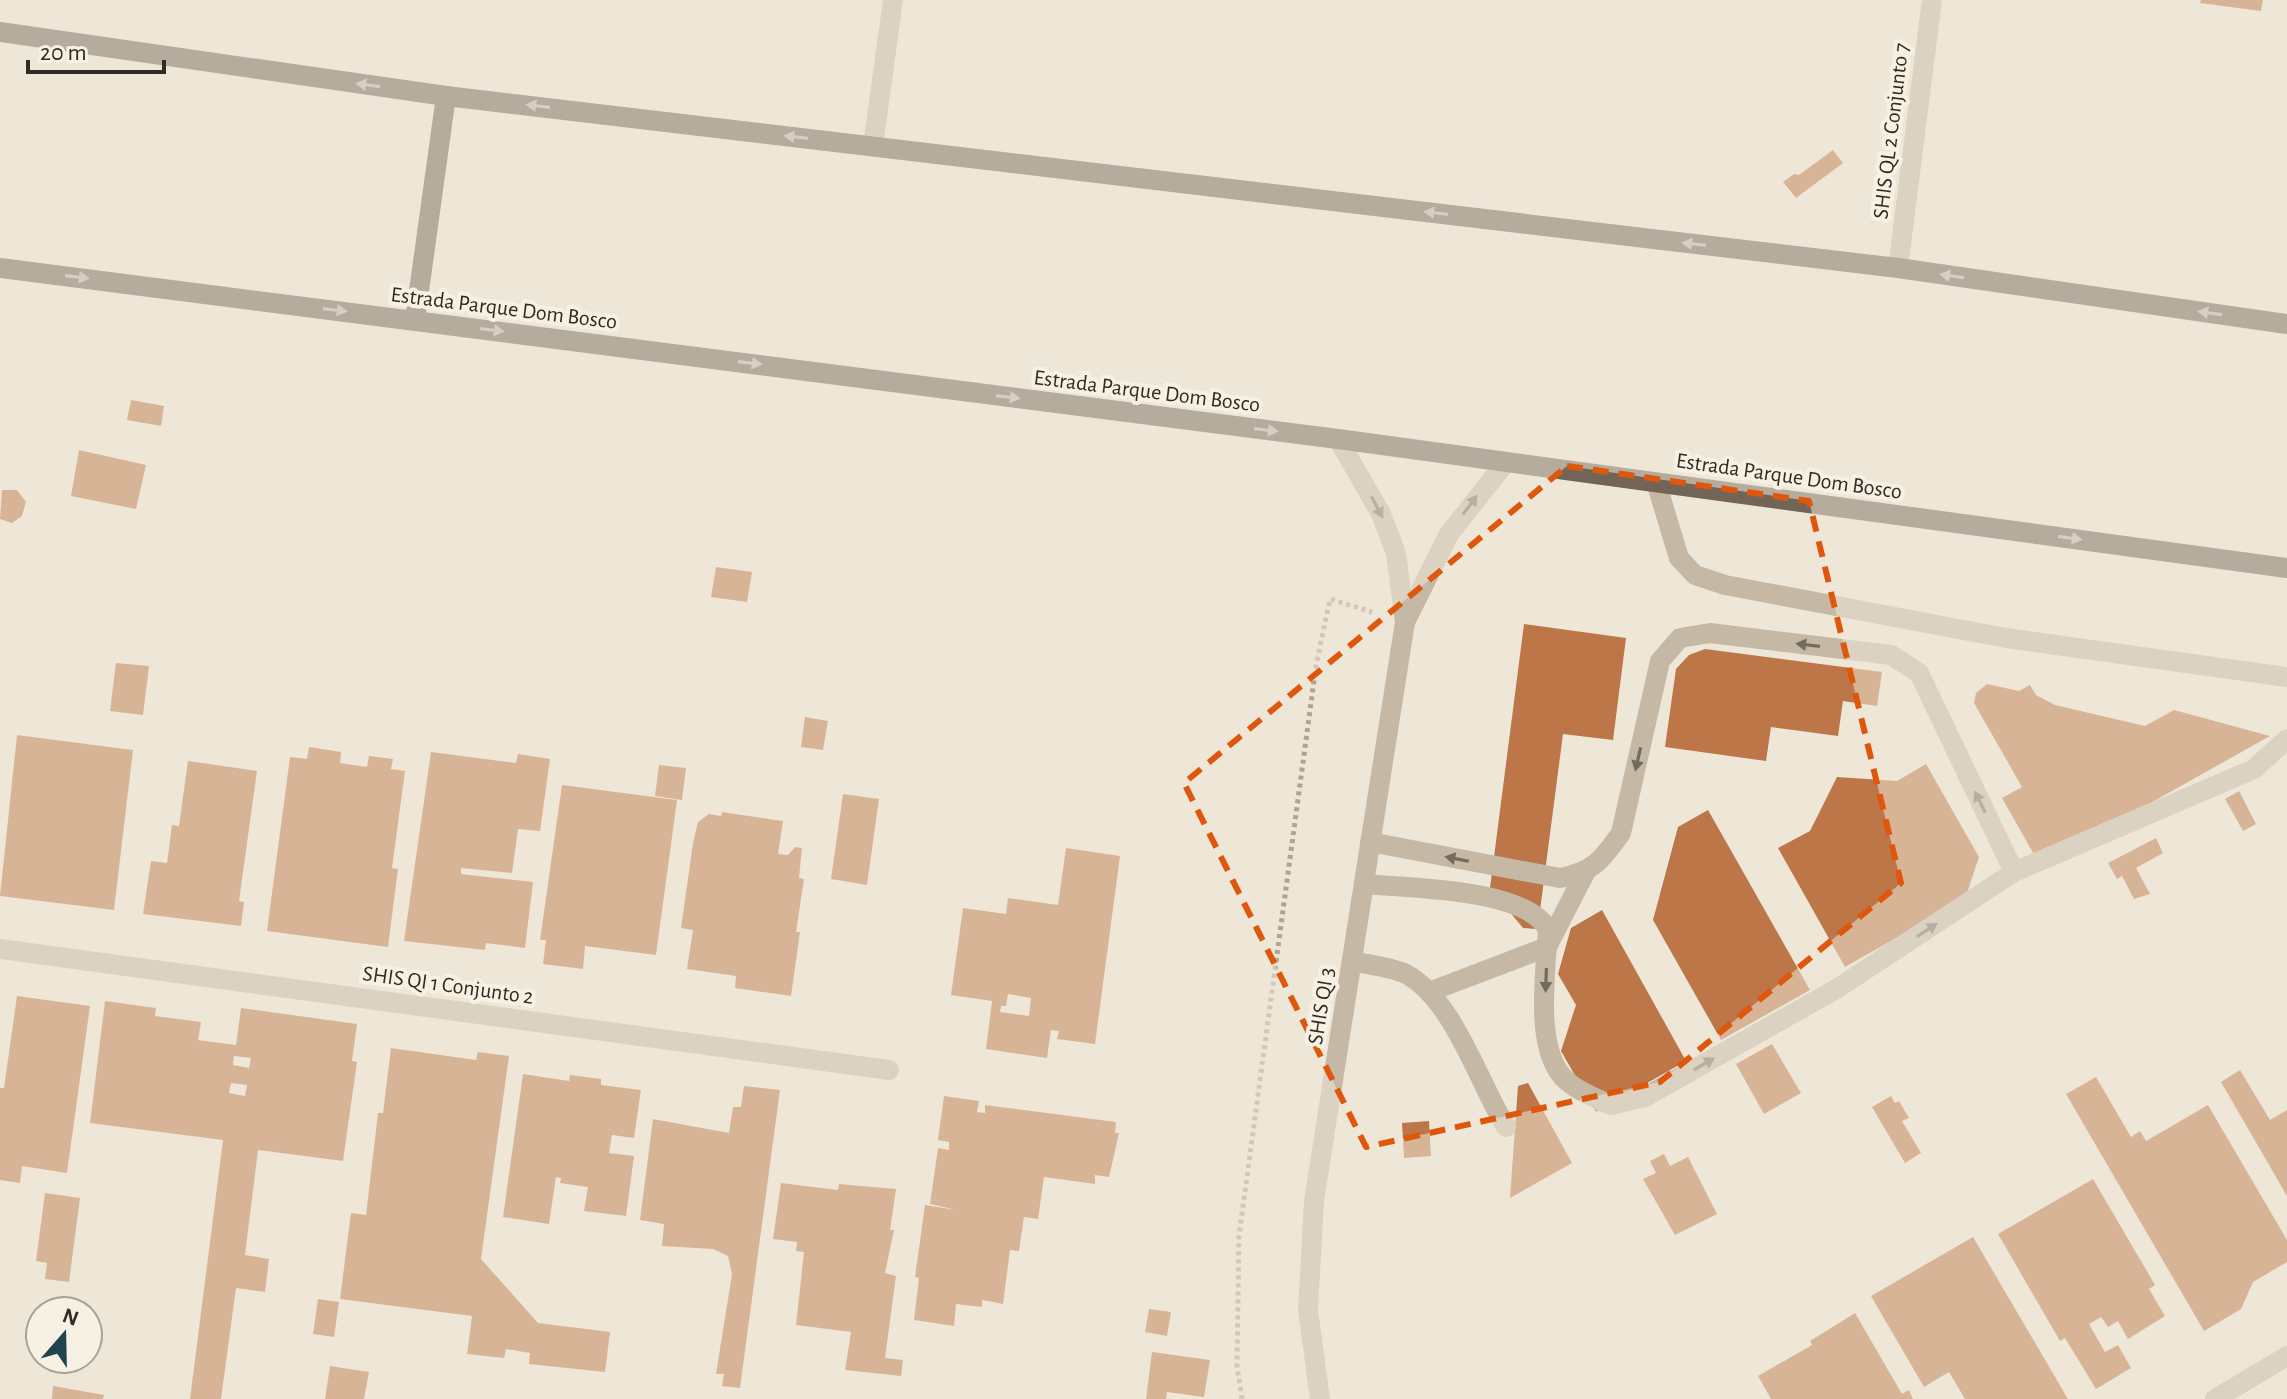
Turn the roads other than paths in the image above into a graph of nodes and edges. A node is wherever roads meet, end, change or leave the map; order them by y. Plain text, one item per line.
1 (893, 0) edge
2 (1932, 0) edge
3 (0, 32) edge
4 (446, 96) junction
5 (873, 146) junction
6 (0, 268) edge
7 (1898, 268) junction
8 (415, 320) junction
9 (2287, 324) edge
10 (1338, 439) junction
11 (1506, 462) junction
12 (1656, 482) junction
13 (2287, 568) edge
14 (1405, 622) junction
15 (2287, 677) edge
16 (2287, 739) edge
17 (1370, 842) junction
18 (2014, 872) junction
19 (1585, 873) junction
20 (1364, 884) junction
21 (1547, 947) junction
22 (0, 949) edge
23 (1352, 961) junction
24 (1429, 992) junction
25 (889, 1070) dead end
26 (1506, 1127) dead end
27 (2287, 1356) edge
28 (1320, 1399) edge
29 (2215, 1399) edge

1 - 5 street
2 - 7 street, SHIS QL 2 Conjunto 7
4 -> 3 main road
5 -> 4 main road
4 - 8 main road
7 -> 5 main road
6 -> 8 main road, Estrada Parque Dom Bosco
9 -> 7 main road
8 -> 10 main road, Estrada Parque Dom Bosco
10 - 11 main road, Estrada Parque Dom Bosco
10 -> 14 street, SHIS QI 3
11 - 12 main road, Estrada Parque Dom Bosco
14 -> 11 street, SHIS QI 3
12 -> 13 main road, Estrada Parque Dom Bosco
12 - 15 street
14 - 17 street, SHIS QI 3
16 - 18 street
19 -> 17 street
17 - 20 street, SHIS QI 3
18 -> 19 street
21 -> 18 street
19 - 21 street
20 - 21 street
20 - 23 street, SHIS QI 3
21 - 24 street
22 - 25 street, SHIS QI 1 Conjunto 2
23 - 24 street
23 - 28 street, SHIS QI 3
24 - 26 street
27 - 29 street

